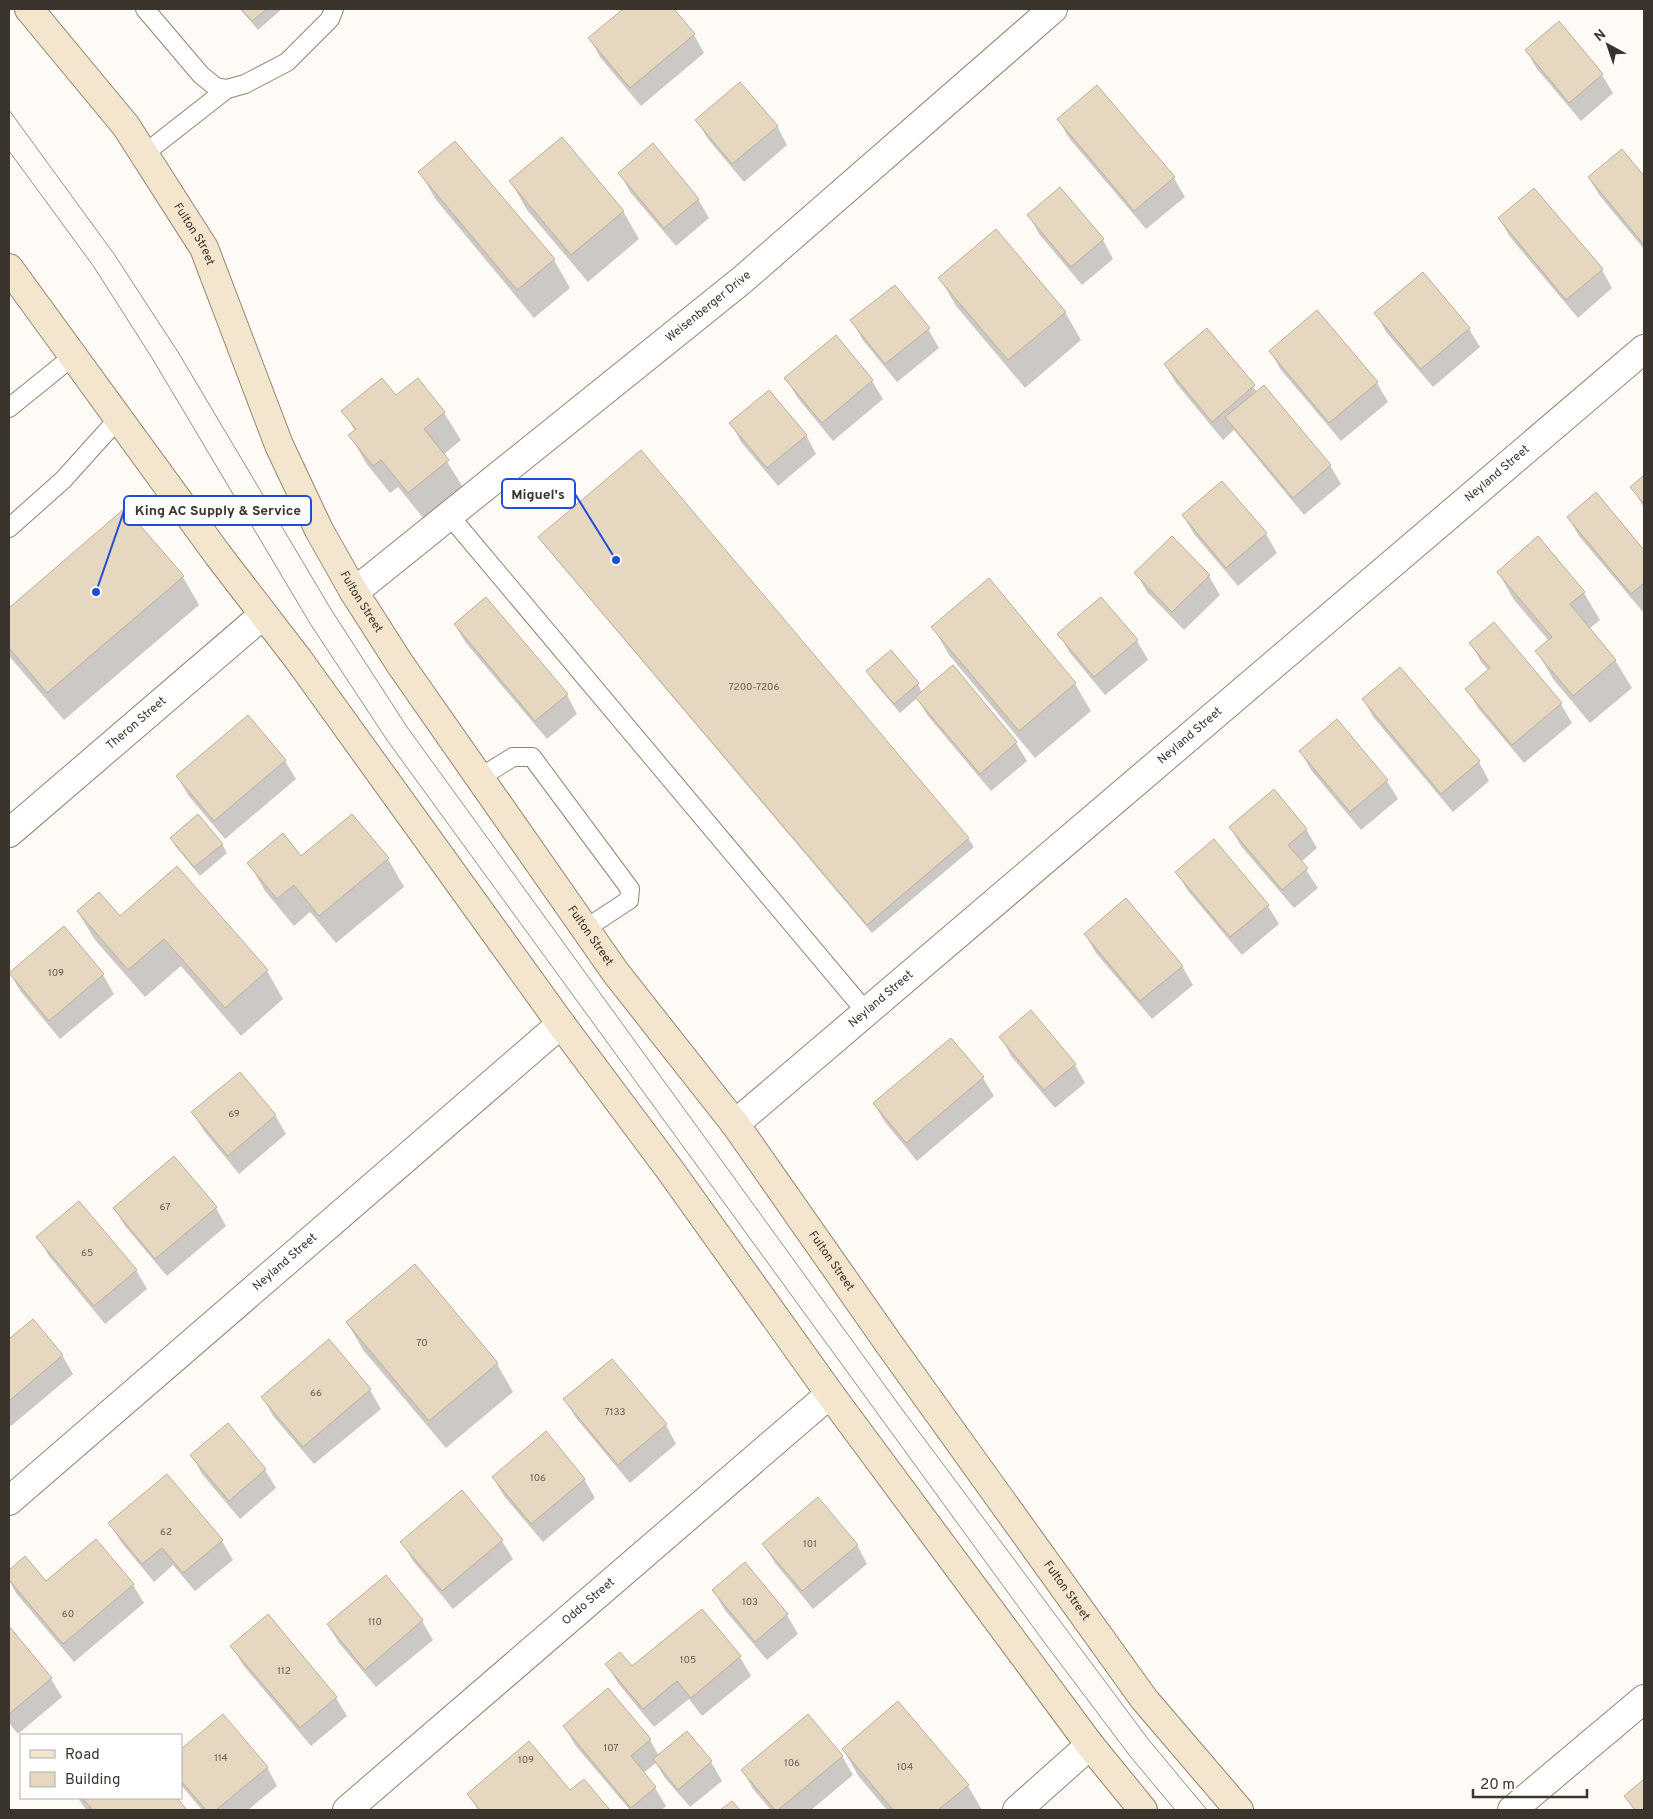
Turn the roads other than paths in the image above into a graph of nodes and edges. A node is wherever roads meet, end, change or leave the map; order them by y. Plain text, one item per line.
1 (29, 9) edge
2 (145, 9) edge
3 (334, 9) edge
4 (1053, 9) edge
5 (227, 89) junction
6 (144, 154) junction
7 (9, 268) edge
8 (1644, 349) edge
9 (72, 357) junction
10 (9, 408) edge
11 (118, 419) junction
12 (449, 515) junction
13 (9, 528) edge
14 (354, 592) junction
15 (263, 615) junction
16 (479, 778) junction
17 (9, 833) edge
18 (585, 929) junction
19 (866, 1012) junction
20 (561, 1024) junction
21 (735, 1124) junction
22 (830, 1394) junction
23 (9, 1501) edge
24 (1644, 1699) edge
25 (1090, 1745) junction
26 (347, 1810) edge
27 (1017, 1810) edge
28 (1143, 1810) edge
29 (1239, 1810) edge
30 (1512, 1810) edge

1 - 6 main road, Fulton Street
2 - 5 lane
3 - 5 lane
4 - 12 street, Weisenberger Drive
5 - 6 lane
6 - 14 main road, Fulton Street
7 - 9 main road
8 - 19 street, Neyland Street
9 - 10 lane
9 - 11 main road
11 - 13 lane
11 - 15 main road
12 - 14 street, Weisenberger Drive
12 - 19 lane
14 - 16 main road, Fulton Street
15 - 17 street, Theron Street
15 - 20 main road
16 - 18 main road, Fulton Street
16 - 18 lane
18 - 21 main road, Fulton Street
19 - 21 street, Neyland Street
20 - 22 main road
20 - 23 street, Neyland Street
21 - 29 main road, Fulton Street
22 - 25 main road
22 - 26 street, Oddo Street
24 - 30 street
25 - 27 street
25 - 28 main road

